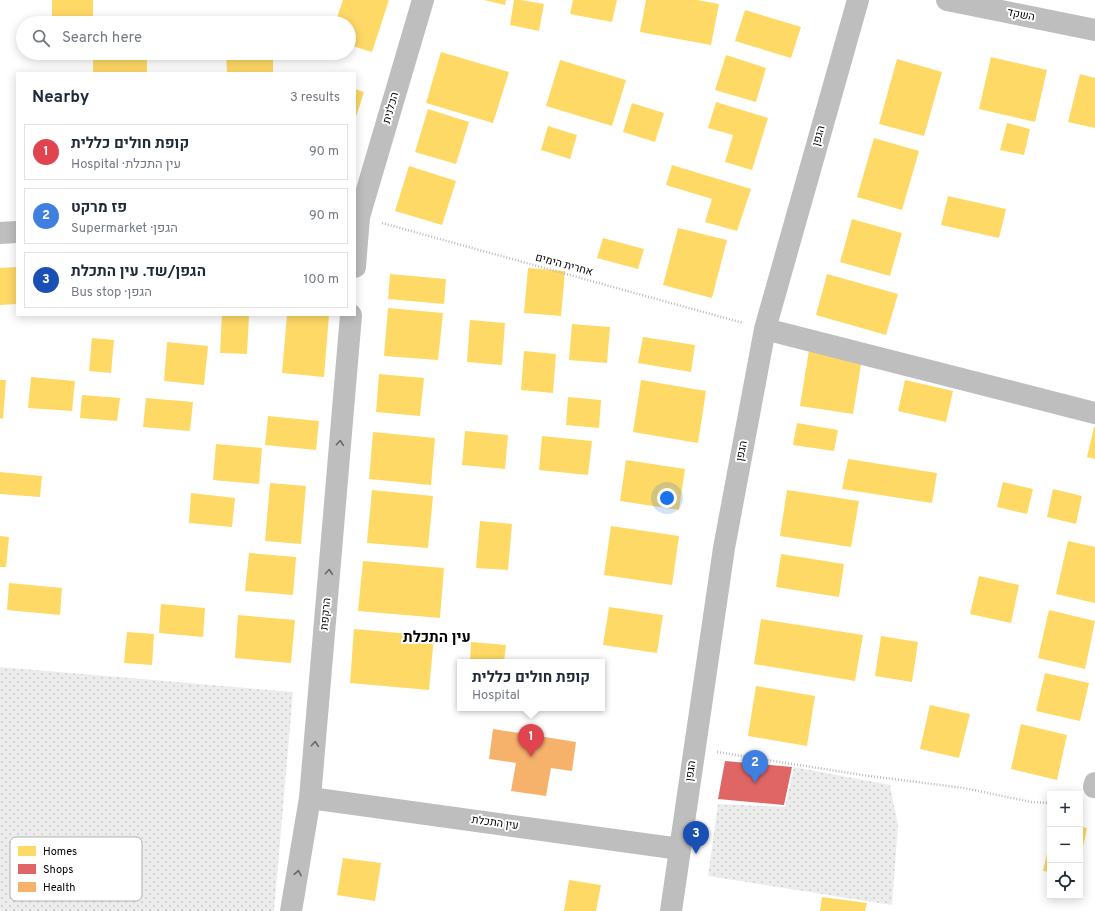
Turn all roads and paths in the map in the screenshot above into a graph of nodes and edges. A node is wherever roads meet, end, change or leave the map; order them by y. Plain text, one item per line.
1 (423, 0) edge
2 (858, 0) edge
3 (947, 0) edge
4 (1095, 30) edge
5 (357, 217) edge
6 (16, 232) edge
7 (0, 233) edge
8 (356, 242) edge
9 (351, 316) edge
10 (765, 329) junction
11 (1095, 413) edge
12 (694, 749) junction
13 (310, 798) junction
14 (1047, 803) edge
15 (680, 849) junction
16 (291, 911) edge
17 (672, 911) edge

1 - 5 street, הכלנית
2 - 10 street, הגפן
3 - 4 street, השקד
5 - 8 street
5 - 10 path, אחרית הימים
6 - 7 street
13 -> 9 street, הרקפת
10 - 11 street
10 - 12 street, הגפן
12 - 14 path
12 - 15 street, הגפן
13 - 15 street, עין התכלת
16 -> 13 street, הרקפת
15 - 17 street, הגפן

